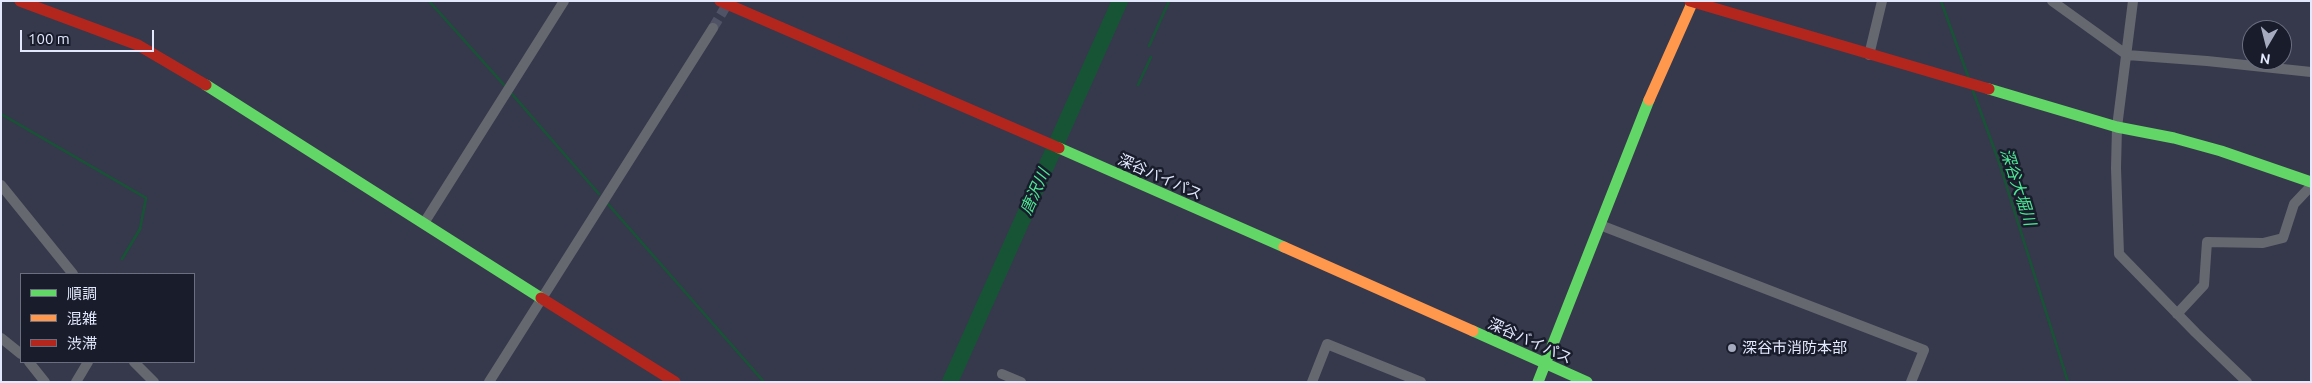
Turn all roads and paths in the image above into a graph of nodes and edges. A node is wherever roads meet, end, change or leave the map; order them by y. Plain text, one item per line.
1 (20, 1) edge
2 (564, 1) edge
3 (720, 1) edge
4 (1692, 1) edge
5 (1882, 1) edge
6 (2052, 1) edge
7 (2133, 1) edge
8 (713, 28) tunnel mouth
9 (1869, 55) junction
10 (2127, 55) junction
11 (2311, 72) edge
12 (2117, 127) junction
13 (2311, 184) edge
14 (1, 185) edge
15 (424, 224) junction
16 (1600, 225) junction
17 (72, 273) edge
18 (541, 298) junction
19 (2177, 314) junction
20 (1, 338) edge
21 (20, 353) edge
22 (30, 363) edge
23 (87, 363) edge
24 (135, 363) edge
25 (1545, 364) junction
26 (1002, 374) dead end
27 (45, 382) edge
28 (76, 382) edge
29 (154, 382) edge
30 (489, 382) edge
31 (675, 382) edge
32 (1020, 382) edge
33 (1312, 382) edge
34 (1422, 382) edge
35 (1538, 382) edge
36 (1587, 382) edge
37 (1911, 382) edge
38 (2247, 382) edge

1 - 15 main road
2 - 15 street
3 - 25 main road, 深谷バイパス
4 - 9 main road
4 - 16 main road
5 - 9 street
6 - 10 street
7 - 10 street
8 - 18 street
9 - 12 main road
10 - 11 street
10 - 12 street
12 - 13 main road
12 - 19 street
13 - 19 street
14 - 17 street
15 - 18 main road
16 - 25 main road
16 - 37 street
18 - 30 street
18 - 31 main road
19 - 38 street
20 - 21 street
22 - 27 street
23 - 28 street
24 - 29 street
25 - 35 main road
25 - 36 main road, 深谷バイパス
26 - 32 street
33 - 34 street

